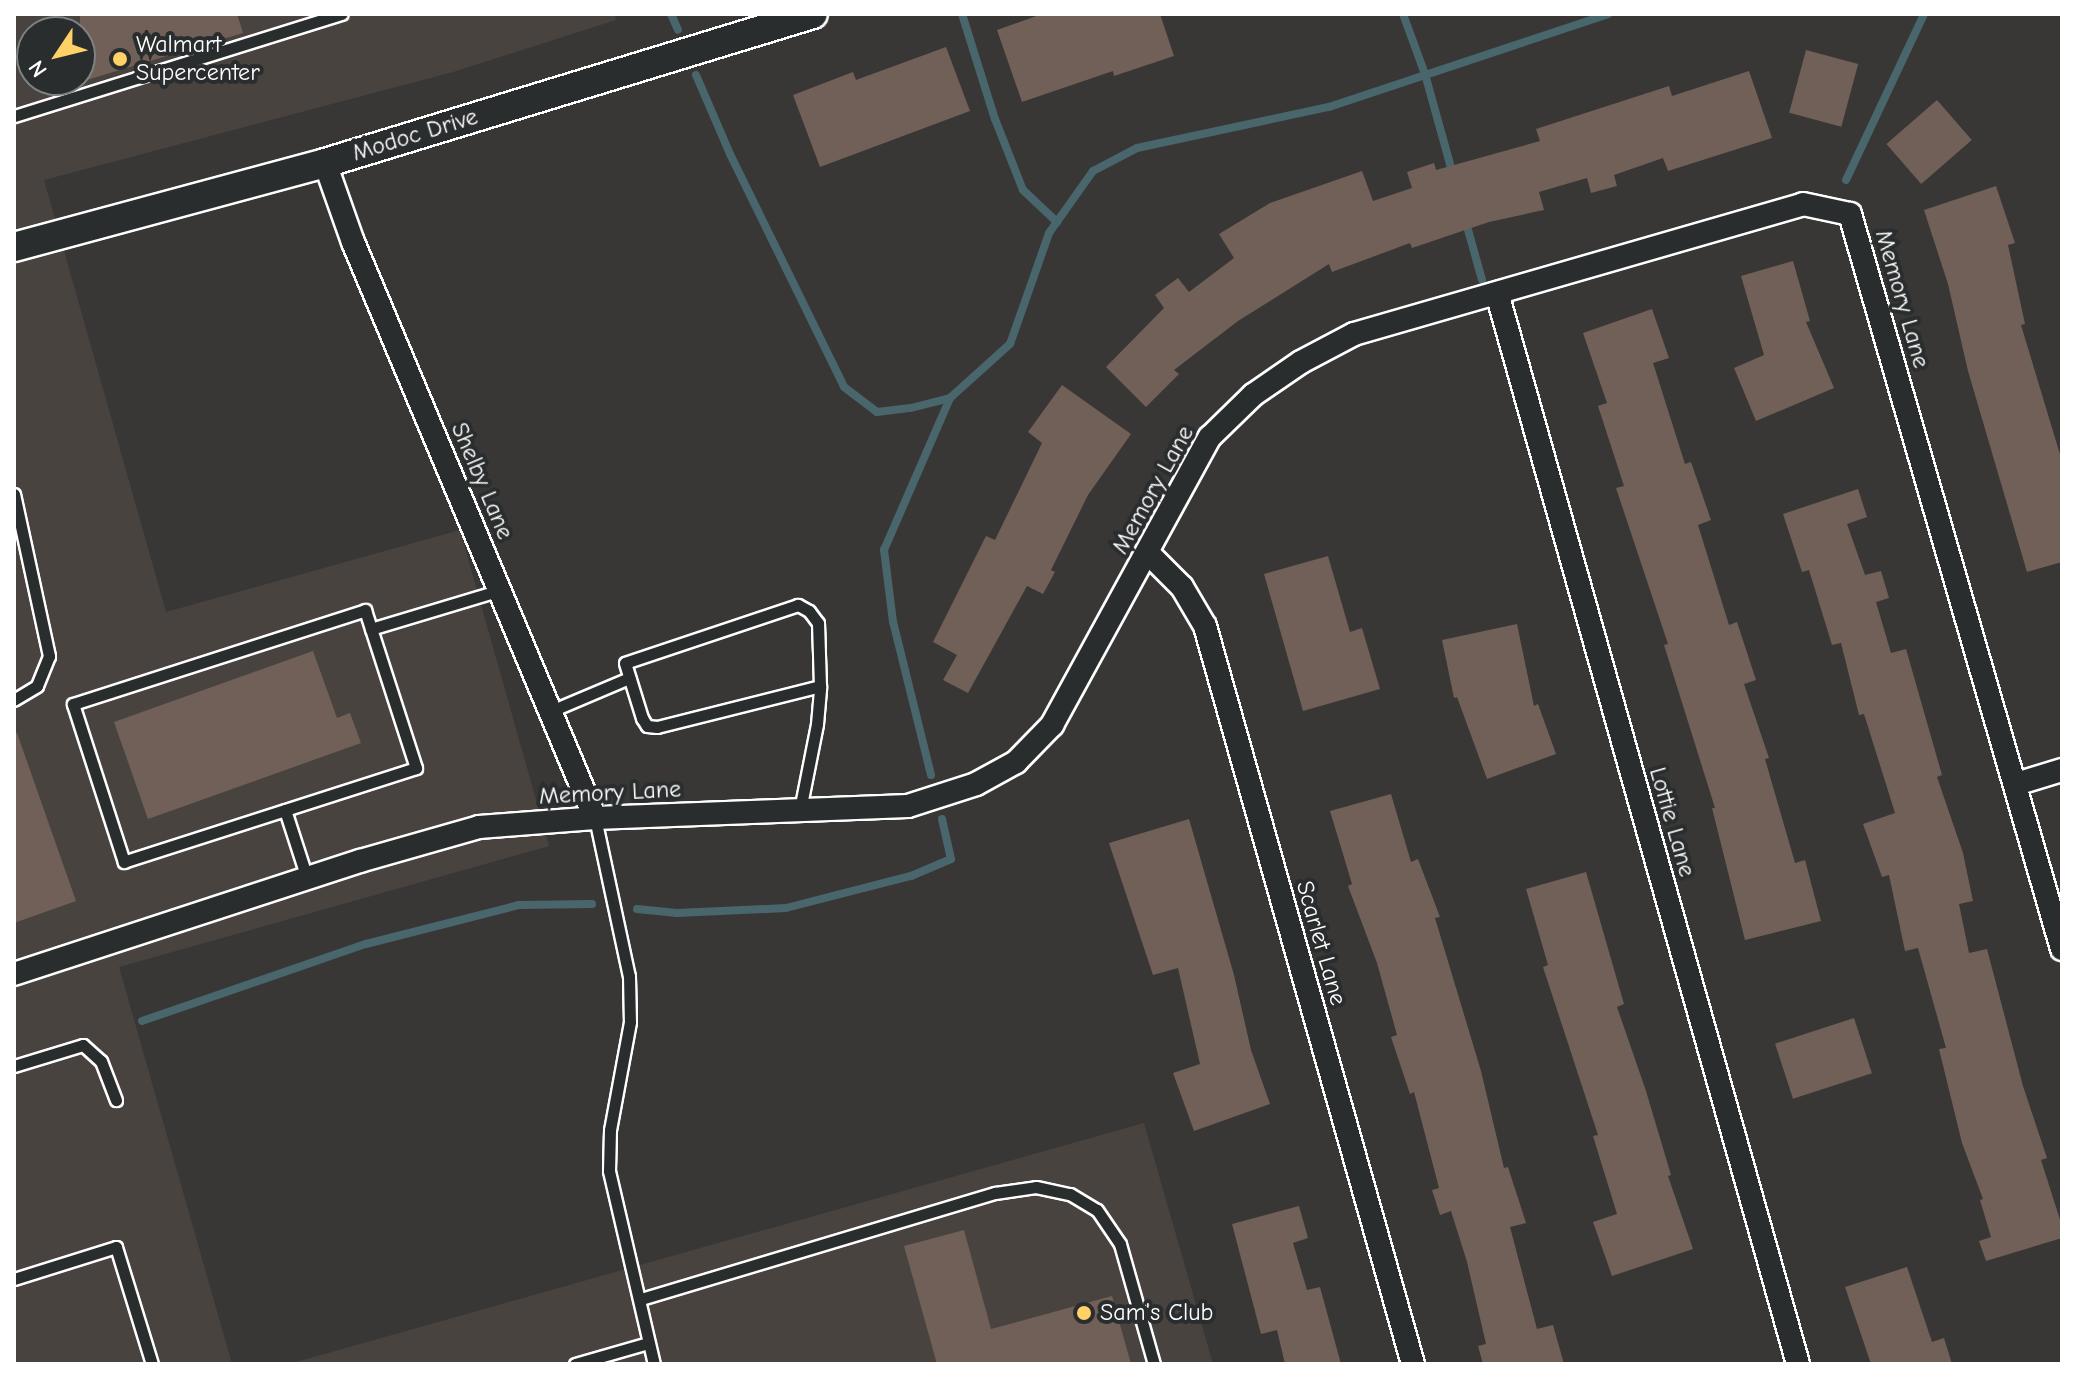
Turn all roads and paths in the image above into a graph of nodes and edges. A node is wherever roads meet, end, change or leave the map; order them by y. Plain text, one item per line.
1 (342, 14) edge
2 (813, 14) edge
3 (14, 116) edge
4 (325, 163) junction
5 (14, 247) edge
6 (1497, 293) junction
7 (14, 494) edge
8 (1148, 553) junction
9 (500, 590) junction
10 (371, 629) junction
11 (629, 678) junction
12 (820, 686) junction
13 (14, 700) edge
14 (551, 711) junction
15 (2062, 770) edge
16 (2016, 784) junction
17 (285, 810) junction
18 (800, 810) junction
19 (595, 818) junction
20 (307, 878) junction
21 (2062, 949) edge
22 (14, 974) edge
23 (14, 1066) edge
24 (116, 1100) dead end
25 (14, 1279) edge
26 (641, 1299) junction
27 (648, 1343) junction
28 (152, 1364) edge
29 (575, 1364) edge
30 (654, 1364) edge
31 (1154, 1364) edge
32 (1413, 1364) edge
33 (1798, 1364) edge

1 - 3 lane
2 - 4 street, Modoc Drive
4 - 5 street, Modoc Drive
4 - 9 street, Shelby Lane
6 - 8 street, Memory Lane
6 - 16 street, Memory Lane
6 - 33 street, Lottie Lane
7 - 13 lane
8 - 18 street, Memory Lane
8 - 32 street, Scarlet Lane
9 - 10 lane
9 - 14 street, Shelby Lane
10 - 17 lane
10 - 17 lane
11 - 12 lane
11 - 12 lane
11 - 14 lane
12 - 18 lane
14 - 19 street, Shelby Lane
15 - 16 street
16 - 21 street, Memory Lane
17 - 20 lane
18 - 19 street, Memory Lane
19 - 20 street, Memory Lane
19 - 26 lane
20 - 22 street, Memory Lane
23 - 24 lane
25 - 28 lane
26 - 27 lane
26 - 31 lane
27 - 29 lane
27 - 30 lane

